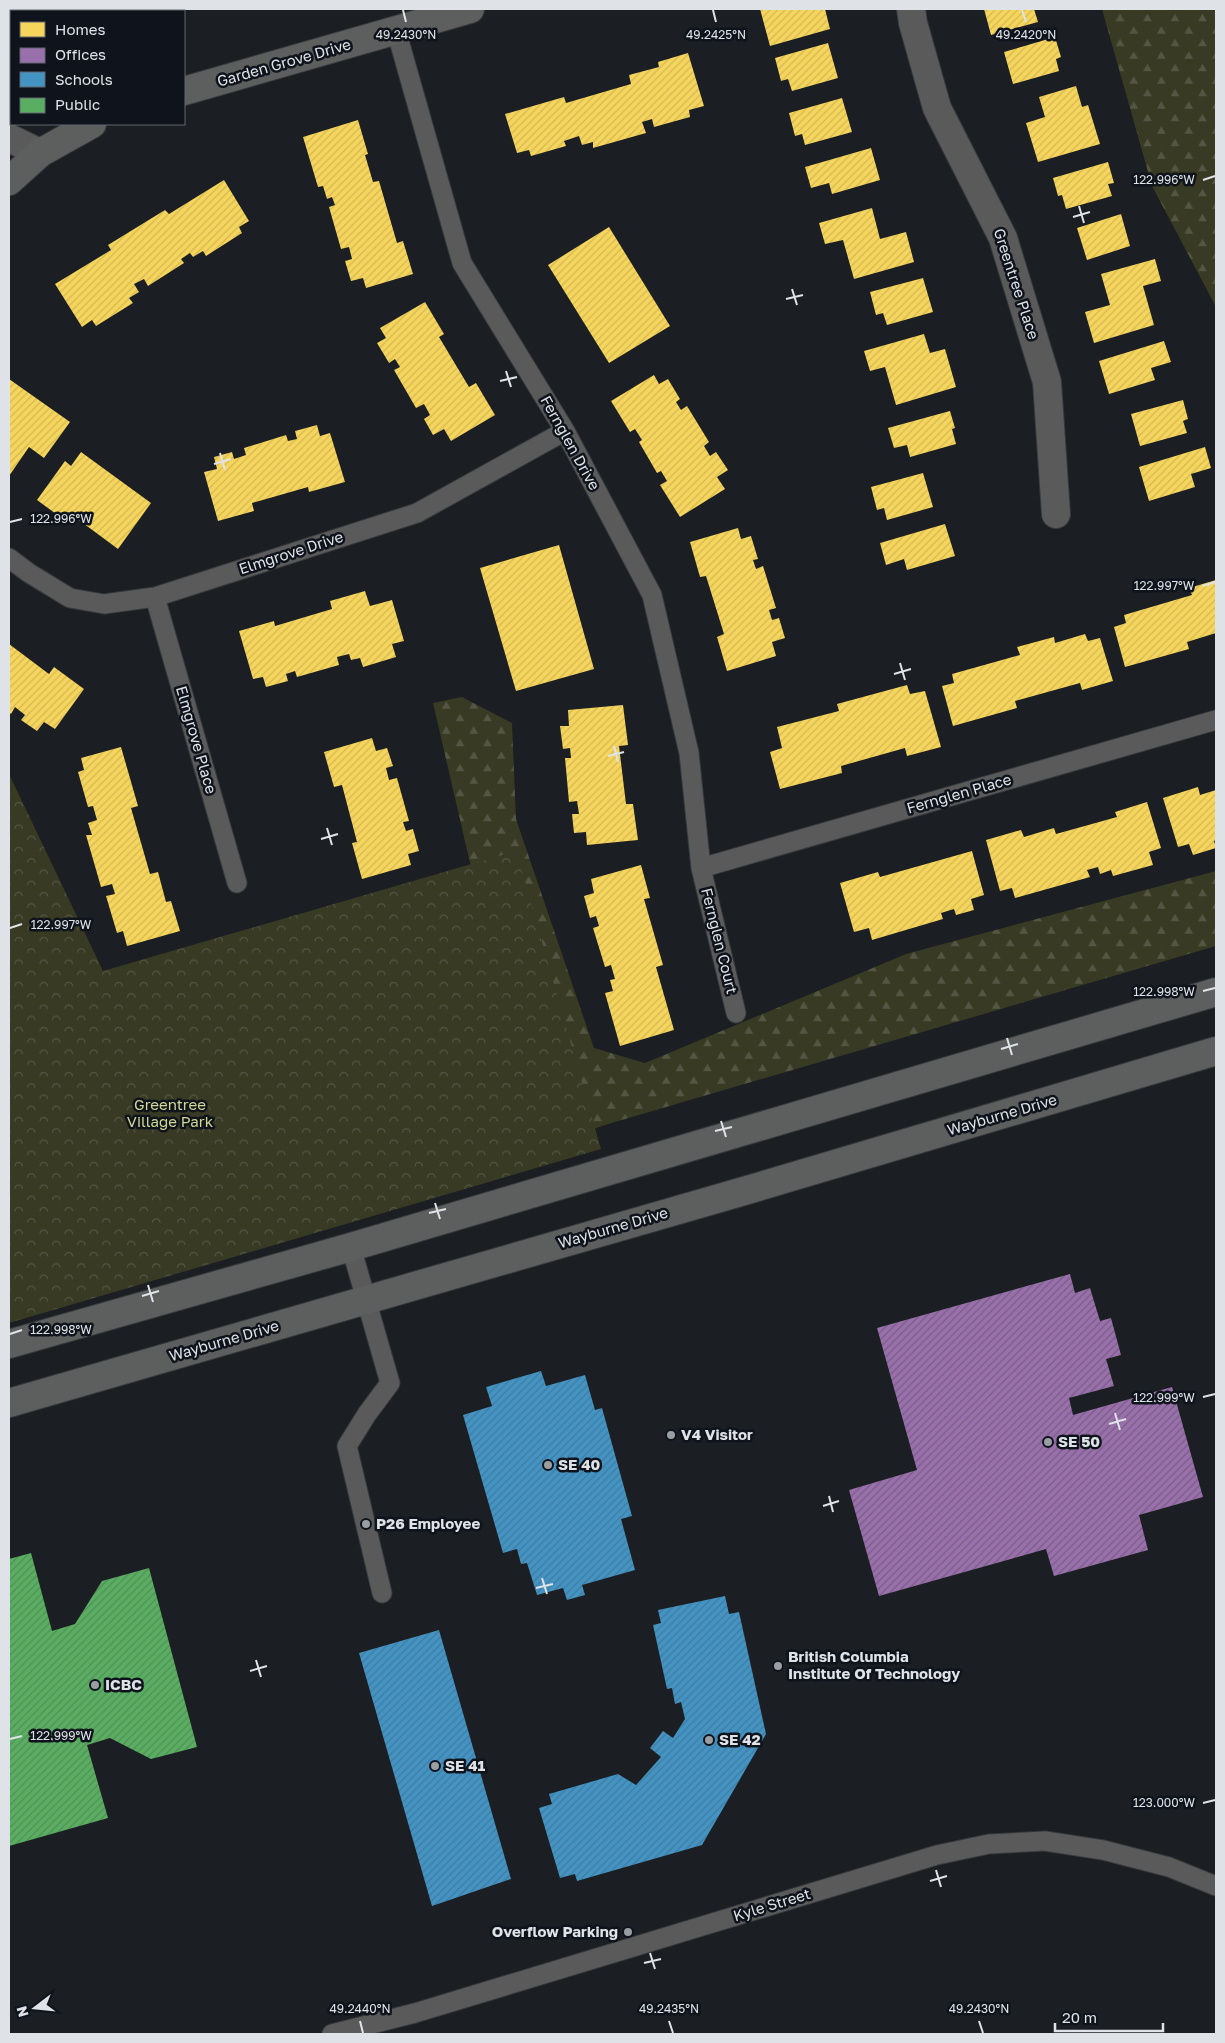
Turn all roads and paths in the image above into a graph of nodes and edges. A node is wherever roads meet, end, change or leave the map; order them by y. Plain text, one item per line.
1 (470, 9) edge
2 (911, 9) edge
3 (396, 30) junction
4 (185, 91) edge
5 (90, 125) edge
6 (9, 138) edge
7 (40, 153) junction
8 (9, 181) edge
9 (565, 431) junction
10 (1056, 514) dead end
11 (9, 558) edge
12 (155, 597) junction
13 (1216, 720) edge
14 (701, 868) junction
15 (237, 883) dead end
16 (1216, 992) edge
17 (736, 1013) dead end
18 (1216, 1051) edge
19 (351, 1247) junction
20 (368, 1300) junction
21 (9, 1344) edge
22 (9, 1403) edge
23 (382, 1593) dead end
24 (1216, 1886) edge
25 (332, 2034) edge

1 - 3 street, Garden Grove Drive
2 - 10 street, Greentree Place
3 - 4 street, Garden Grove Drive
3 - 9 lane, Fernglen Drive
5 - 7 street
6 - 7 street
7 - 8 street
9 - 12 lane, Elmgrove Drive
9 - 14 lane, Fernglen Drive
11 - 12 lane, Elmgrove Drive
12 - 15 lane, Elmgrove Place
13 - 14 lane, Fernglen Place
14 - 17 lane, Fernglen Court
16 - 19 street
18 - 20 street, Wayburne Drive
19 - 20 lane
19 - 21 street
20 - 22 street, Wayburne Drive
20 - 23 lane
24 - 25 lane, Kyle Street

